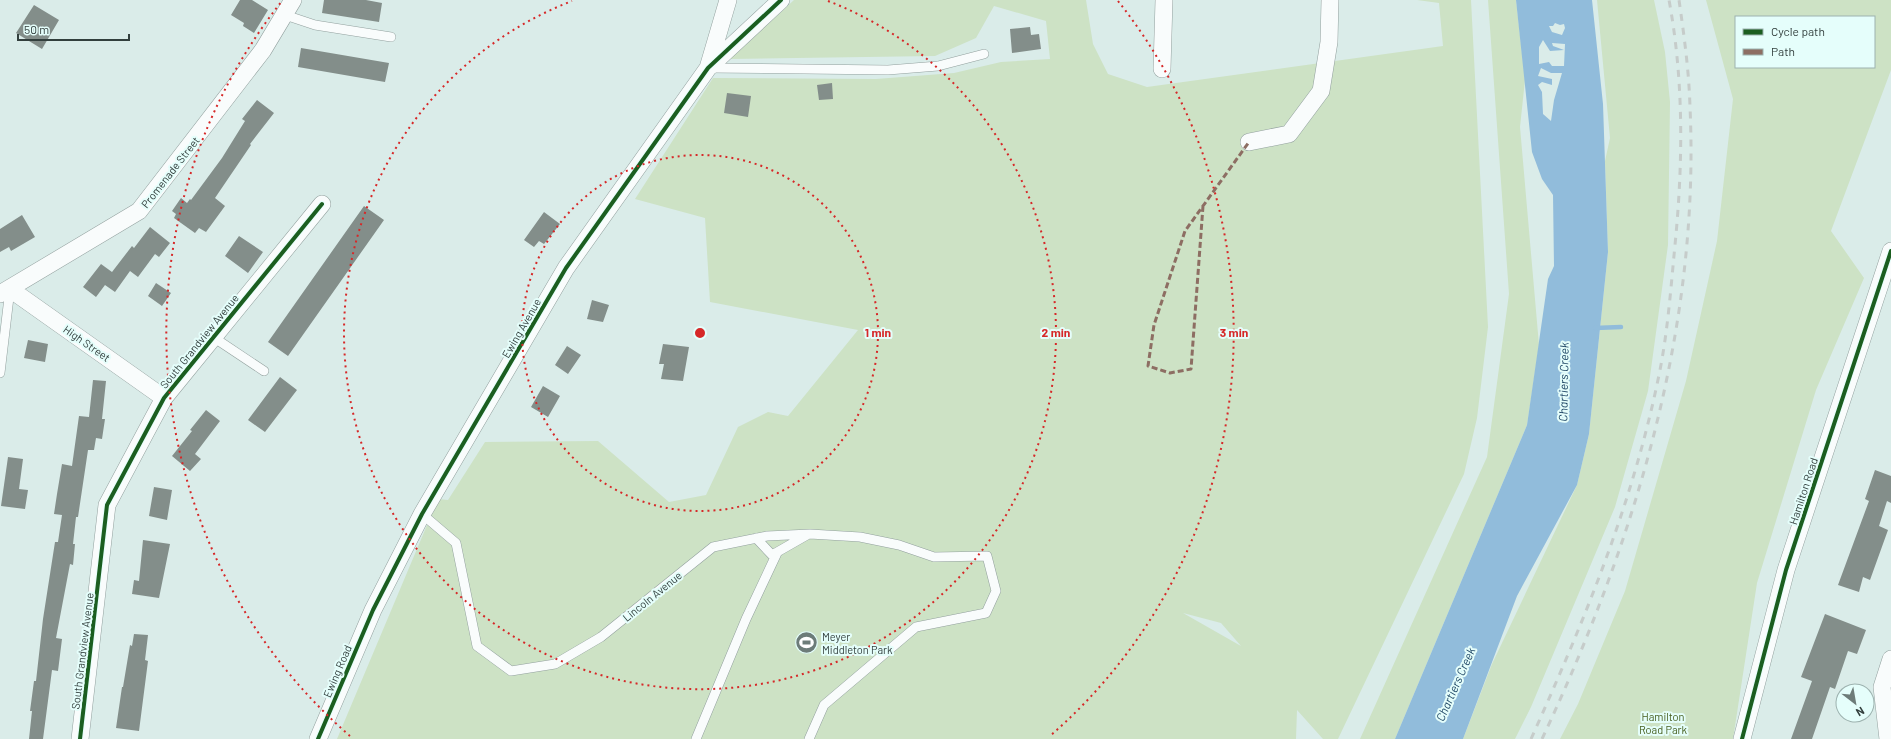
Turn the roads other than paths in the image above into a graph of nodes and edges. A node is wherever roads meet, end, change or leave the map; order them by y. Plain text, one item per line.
1 (728, 0) edge
2 (781, 0) edge
3 (1164, 0) edge
4 (1330, 0) edge
5 (289, 7) edge
6 (391, 37) dead end
7 (984, 54) dead end
8 (708, 68) junction
9 (1162, 69) dead end
10 (1249, 142) dead end
11 (322, 204) dead end
12 (1891, 251) edge
13 (5, 292) edge
14 (214, 337) junction
15 (264, 371) dead end
16 (0, 373) edge
17 (164, 398) junction
18 (422, 514) junction
19 (810, 534) junction
20 (756, 538) junction
21 (776, 553) junction
22 (373, 610) joint
23 (1891, 659) edge
24 (80, 739) edge
25 (318, 739) edge
26 (696, 739) edge
27 (809, 739) edge
28 (1742, 739) edge
29 (1888, 739) edge

1 - 8 street
2 - 8 street
3 - 9 street
4 - 10 street
5 - 6 lane
5 - 13 street, Promenade Street
7 - 8 lane
8 - 18 street, Ewing Avenue
11 - 14 street, South Grandview Avenue
12 - 28 street, Hamilton Road
13 - 16 lane
13 - 17 street, High Street
14 - 15 lane
14 - 17 street, South Grandview Avenue
17 - 24 street, South Grandview Avenue
18 - 20 lane, Lincoln Avenue
18 - 22 street, Ewing Avenue
19 - 20 lane, Lincoln Avenue
19 - 21 lane
19 - 27 lane, Lincoln Avenue
20 - 21 lane
21 - 26 lane
22 - 25 street, Ewing Road
23 - 29 street

